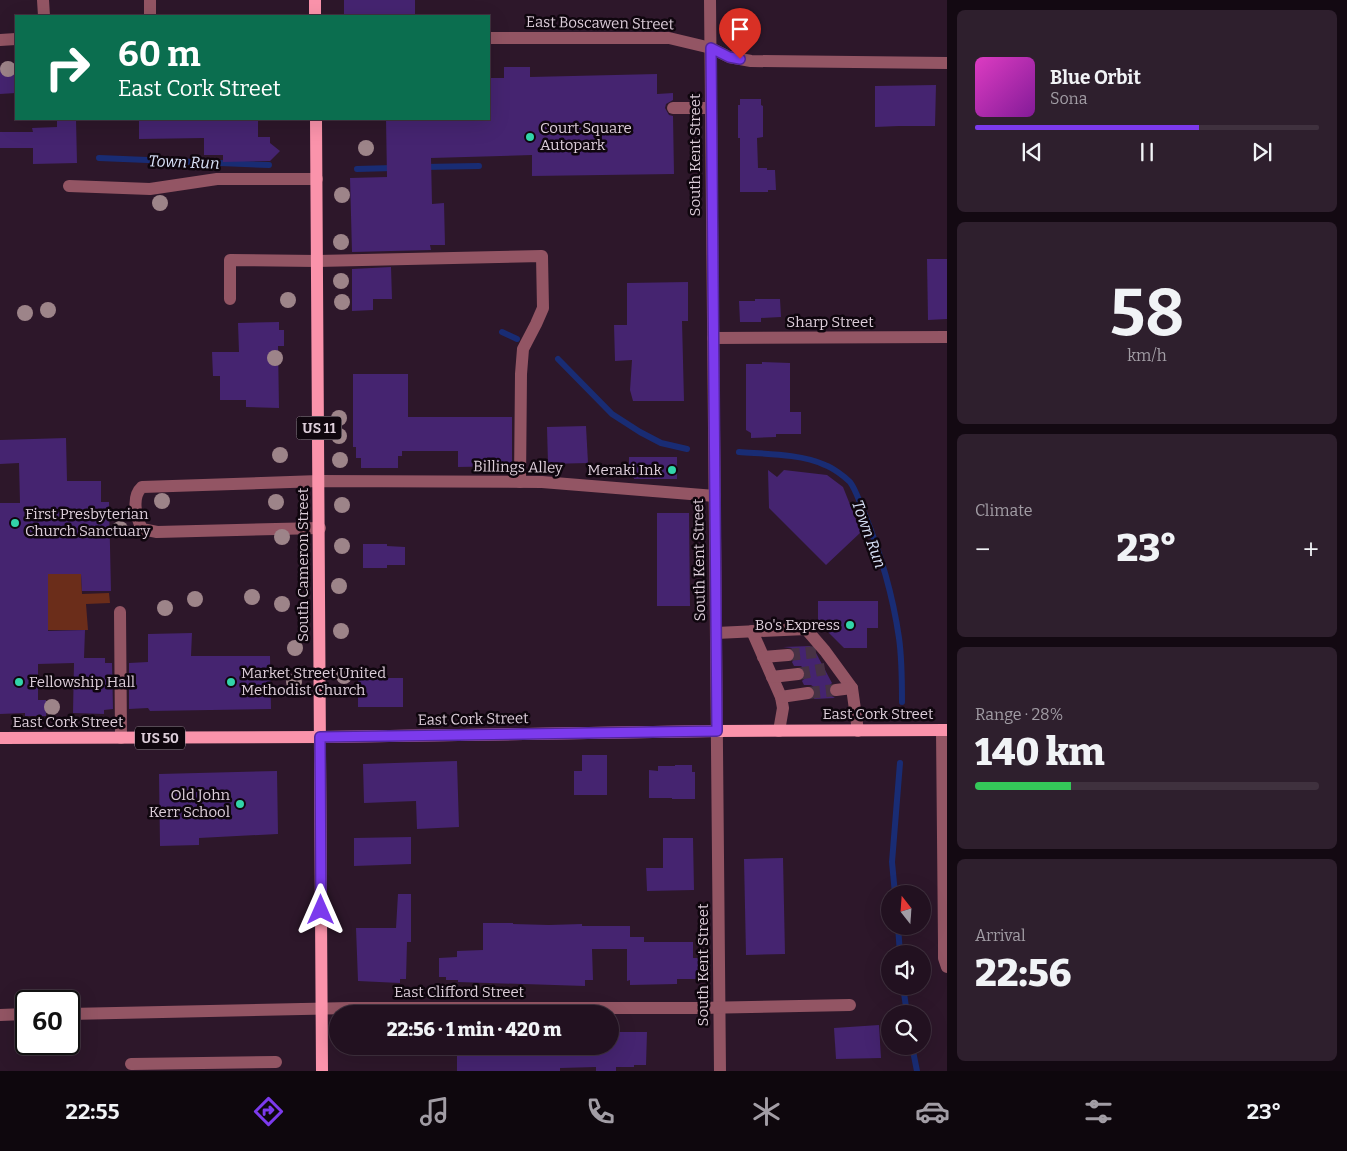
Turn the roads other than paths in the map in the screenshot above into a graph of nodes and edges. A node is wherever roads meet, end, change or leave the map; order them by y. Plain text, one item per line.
1 (43, 0) edge
2 (150, 0) edge
3 (315, 0) edge
4 (710, 0) edge
5 (44, 15) edge
6 (150, 15) edge
7 (316, 15) edge
8 (490, 38) edge
9 (15, 39) edge
10 (0, 40) edge
11 (711, 48) junction
12 (947, 63) edge
13 (673, 108) dead end
14 (711, 108) junction
15 (316, 120) edge
16 (317, 179) junction
17 (69, 186) dead end
18 (318, 261) junction
19 (230, 299) dead end
20 (947, 337) edge
21 (713, 338) junction
22 (319, 482) junction
23 (520, 482) junction
24 (715, 496) junction
25 (320, 528) junction
26 (120, 612) dead end
27 (752, 631) junction
28 (716, 633) junction
29 (788, 655) tunnel mouth
30 (763, 657) junction
31 (798, 674) tunnel mouth
32 (772, 678) junction
33 (852, 688) junction
34 (836, 690) tunnel mouth
35 (808, 693) tunnel mouth
36 (781, 697) junction
37 (944, 730) edge
38 (717, 731) junction
39 (779, 731) junction
40 (858, 731) junction
41 (320, 737) junction
42 (0, 738) edge
43 (121, 738) junction
44 (947, 967) edge
45 (850, 1005) dead end
46 (719, 1007) junction
47 (322, 1009) junction
48 (15, 1014) edge
49 (80, 1014) edge
50 (0, 1015) edge
51 (276, 1062) dead end
52 (131, 1064) dead end
53 (322, 1071) edge
54 (720, 1071) edge

1 - 5 street
2 - 6 street
3 - 7 main road
4 - 11 street, South Kent Street
8 - 11 street, East Boscawen Street
9 - 10 street
11 - 12 street, East Boscawen Street
11 - 14 street, South Kent Street
13 - 14 street
14 - 21 street, South Kent Street
15 - 16 main road, South Cameron Street / US 11
16 - 17 street
16 - 18 main road, South Cameron Street / US 11
18 - 19 street
18 - 22 main road, South Cameron Street / US 11
18 - 23 street
20 - 21 street, Sharp Street
21 - 24 street, South Kent Street
22 - 23 street, Billings Alley
22 - 25 main road, South Cameron Street / US 11
22 - 25 street, Billings Alley
23 - 24 street, Billings Alley
24 - 28 street, South Kent Street
25 - 41 main road, South Cameron Street / US 11
26 - 43 street
27 - 28 street
27 - 30 street
27 - 33 street
28 - 38 street, South Kent Street
29 - 30 street
30 - 32 street
31 - 32 street
32 - 36 street
33 - 34 street
33 - 40 street
35 - 36 street
36 - 39 street
37 - 40 main road, East Cork Street
37 - 44 street
38 - 39 main road, East Cork Street
38 - 41 main road, East Cork Street
38 - 46 street, South Kent Street
39 - 40 main road, East Cork Street
41 - 43 main road, East Cork Street / US 50
41 - 47 main road, South Cameron Street / US 11
42 - 43 main road, East Cork Street / US 50
45 - 46 street, East Clifford Street
46 - 47 street, East Clifford Street
46 - 54 street, South Kent Street
47 - 49 street, East Clifford Street
47 - 53 main road, South Cameron Street / US 11
48 - 50 street
51 - 52 street

